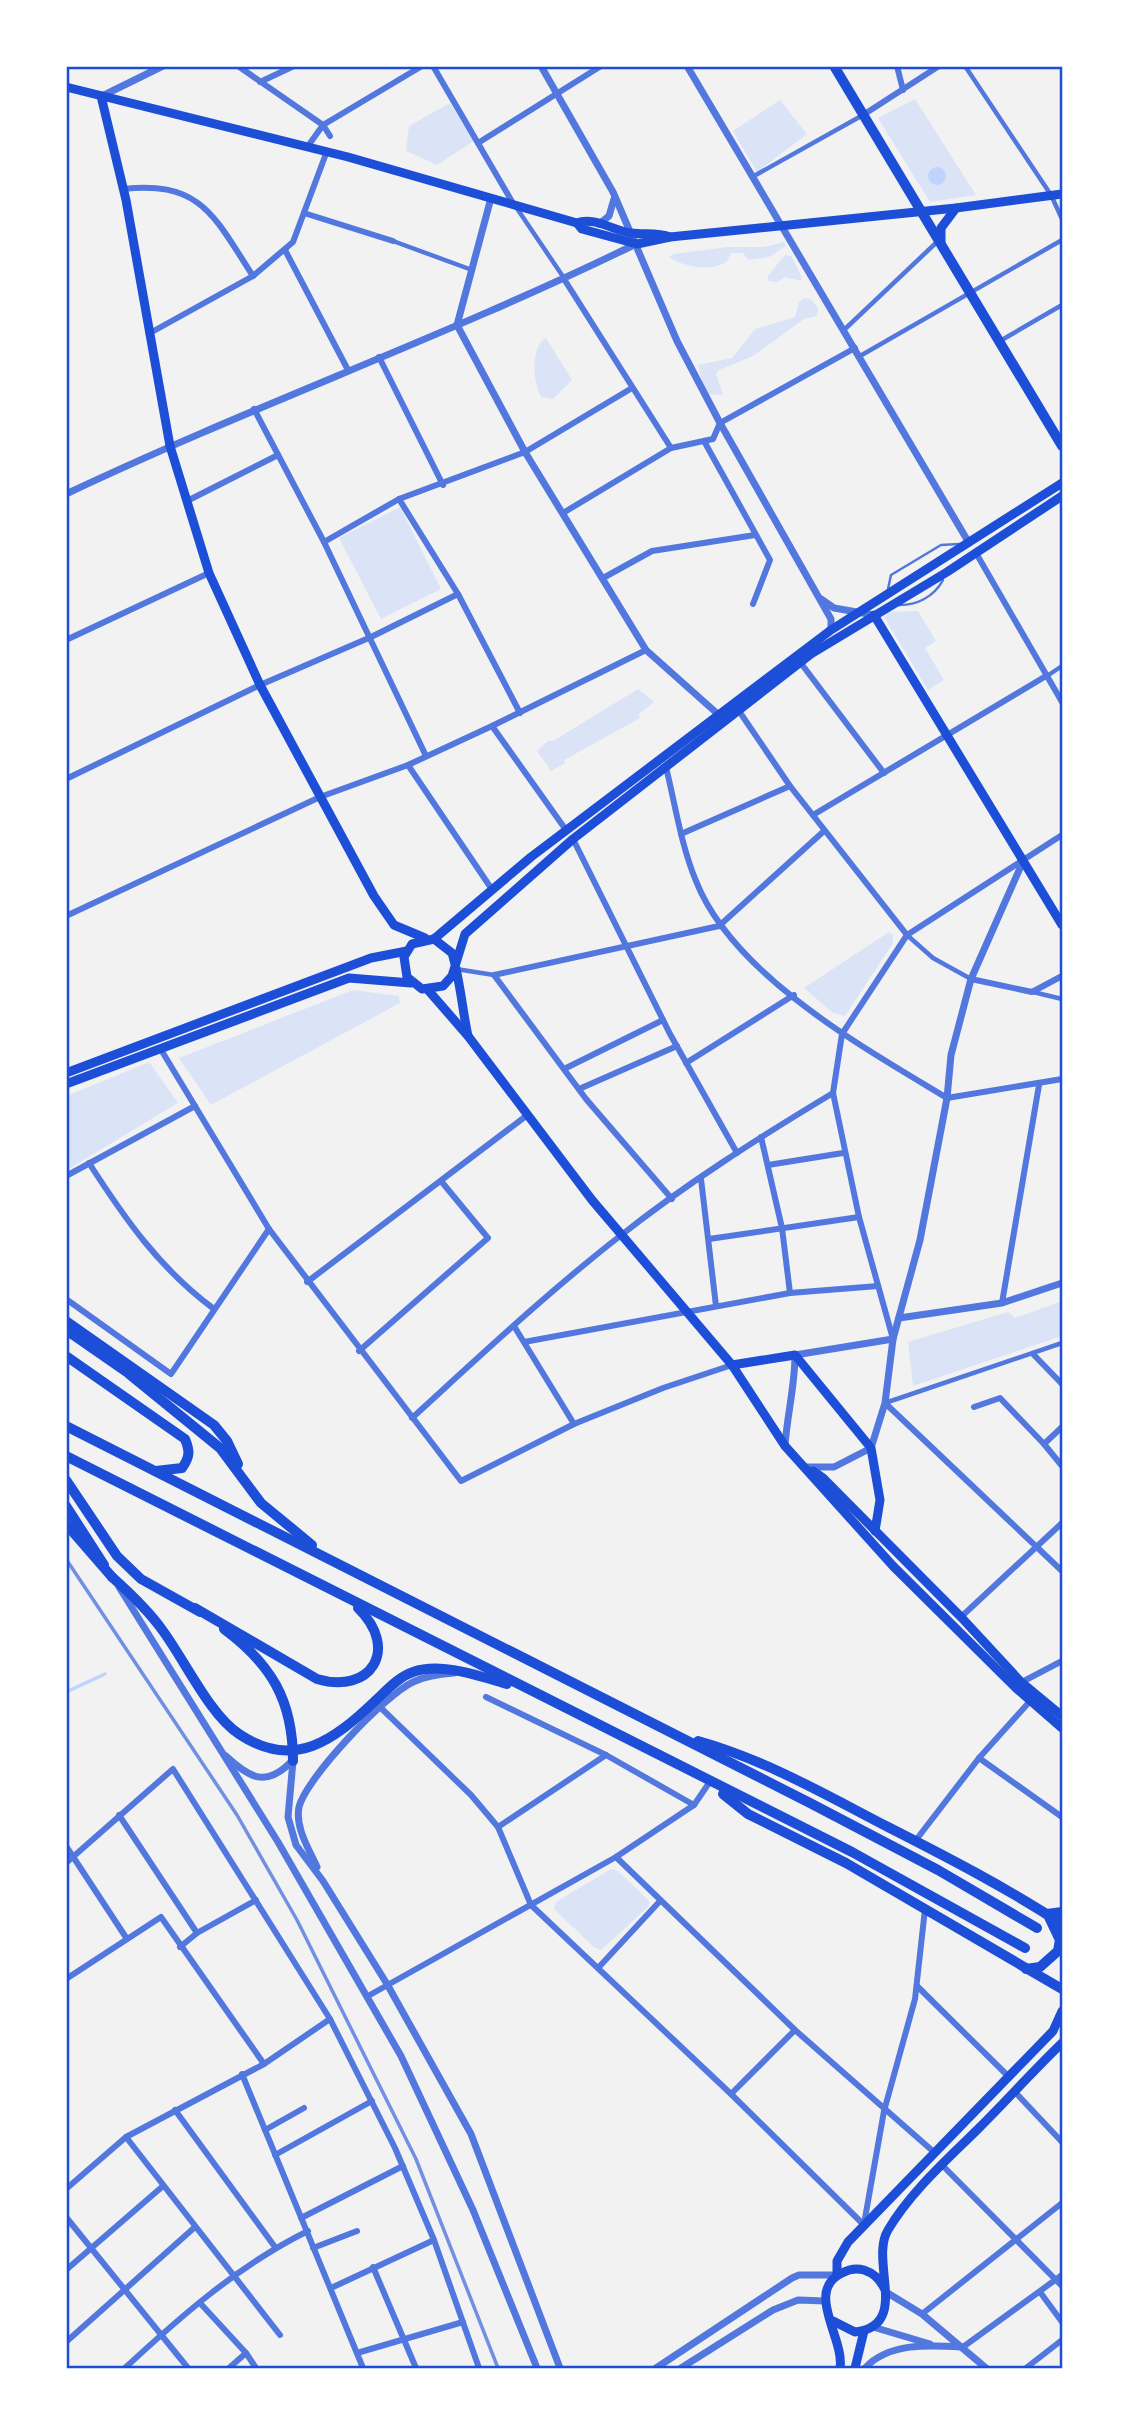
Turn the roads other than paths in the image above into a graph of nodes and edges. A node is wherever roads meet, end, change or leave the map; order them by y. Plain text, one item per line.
1 (163, 66) edge
2 (238, 66) edge
3 (294, 66) edge
4 (422, 66) edge
5 (433, 66) edge
6 (541, 66) edge
7 (601, 66) edge
8 (834, 66) edge
9 (897, 66) edge
10 (939, 66) edge
11 (965, 66) edge
12 (691, 68) edge
13 (260, 82) junction
14 (66, 87) edge
15 (903, 90) junction
16 (555, 93) junction
17 (101, 96) junction
18 (863, 115) junction
19 (323, 125) junction
20 (330, 136) dead end
21 (478, 143) junction
22 (308, 146) junction
23 (327, 151) junction
24 (754, 176) junction
25 (123, 189) junction
26 (613, 192) junction
27 (1062, 194) edge
28 (1051, 195) junction
29 (491, 198) junction
30 (514, 205) junction
31 (956, 208) junction
32 (919, 210) junction
33 (304, 213) junction
34 (1062, 219) edge
35 (577, 223) junction
36 (599, 224) junction
37 (783, 225) junction
38 (631, 233) junction
39 (670, 237) junction
40 (1062, 240) edge
41 (393, 241) joint
42 (637, 244) junction
43 (939, 244) junction
44 (285, 250) junction
45 (473, 270) junction
46 (253, 276) junction
47 (564, 279) junction
48 (969, 292) junction
49 (1062, 305) edge
50 (457, 324) junction
51 (845, 329) junction
52 (150, 333) junction
53 (999, 342) junction
54 (855, 348) junction
55 (379, 356) junction
56 (860, 356) junction
57 (348, 369) junction
58 (632, 388) junction
59 (254, 409) junction
60 (720, 423) junction
61 (704, 441) junction
62 (170, 446) junction
63 (1062, 446) edge
64 (671, 448) junction
65 (525, 452) junction
66 (278, 455) junction
67 (1062, 483) edge
68 (443, 485) junction
69 (66, 494) edge
70 (1062, 496) edge
71 (398, 499) junction
72 (187, 501) junction
73 (563, 513) junction
74 (755, 535) junction
75 (324, 542) junction
76 (969, 543) junction
77 (976, 553) junction
78 (209, 573) junction
79 (603, 578) junction
80 (458, 594) junction
81 (818, 596) junction
82 (753, 604) dead end
83 (855, 613) junction
84 (874, 615) junction
85 (831, 630) junction
86 (371, 637) junction
87 (66, 640) edge
88 (646, 650) junction
89 (800, 662) junction
90 (1062, 666) edge
91 (1046, 676) junction
92 (260, 685) junction
93 (1062, 702) edge
94 (739, 710) junction
95 (520, 713) junction
96 (720, 716) junction
97 (492, 726) junction
98 (949, 735) junction
99 (426, 756) junction
100 (408, 765) junction
101 (666, 766) junction
102 (884, 773) junction
103 (66, 779) edge
104 (790, 786) junction
105 (320, 797) junction
106 (813, 815) junction
107 (566, 830) junction
108 (824, 831) junction
109 (681, 834) junction
110 (1062, 835) edge
111 (573, 839) junction
112 (1025, 859) junction
113 (491, 888) junction
114 (66, 916) edge
115 (1062, 925) edge
116 (719, 926) junction
117 (907, 935) junction
118 (431, 939) junction
119 (625, 945) junction
120 (407, 950) junction
121 (455, 969) junction
122 (494, 975) junction
123 (1062, 976) edge
124 (971, 979) junction
125 (411, 983) junction
126 (428, 990) junction
127 (1032, 992) junction
128 (794, 995) junction
129 (1062, 999) edge
130 (663, 1020) junction
131 (842, 1034) junction
132 (468, 1036) junction
133 (677, 1046) junction
134 (159, 1047) junction
135 (686, 1063) junction
136 (564, 1069) junction
137 (66, 1073) edge
138 (1062, 1079) edge
139 (66, 1084) edge
140 (1039, 1085) junction
141 (579, 1089) junction
142 (833, 1093) junction
143 (947, 1098) junction
144 (195, 1106) junction
145 (526, 1116) junction
146 (761, 1137) junction
147 (737, 1153) junction
148 (843, 1153) junction
149 (89, 1163) junction
150 (768, 1165) junction
151 (66, 1176) edge
152 (701, 1179) junction
153 (441, 1181) junction
154 (672, 1199) junction
155 (859, 1217) junction
156 (782, 1228) junction
157 (269, 1229) junction
158 (621, 1235) junction
159 (709, 1239) junction
160 (307, 1282) junction
161 (1062, 1283) edge
162 (878, 1286) junction
163 (790, 1293) junction
164 (66, 1299) edge
165 (1002, 1303) junction
166 (716, 1307) junction
167 (214, 1309) junction
168 (687, 1311) junction
169 (899, 1318) junction
170 (66, 1321) edge
171 (514, 1325) junction
172 (66, 1330) edge
173 (893, 1339) junction
174 (524, 1342) junction
175 (1062, 1343) edge
176 (359, 1351) junction
177 (1033, 1354) junction
178 (794, 1355) junction
179 (66, 1356) edge
180 (732, 1366) junction
181 (1062, 1384) edge
182 (885, 1403) junction
183 (974, 1407) dead end
184 (412, 1418) junction
185 (574, 1424) junction
186 (66, 1426) edge
187 (1062, 1427) edge
188 (1044, 1444) junction
189 (785, 1446) junction
190 (871, 1448) junction
191 (68, 1457) edge
192 (1062, 1466) edge
193 (805, 1467) junction
194 (154, 1471) junction
195 (66, 1480) edge
196 (249, 1486) junction
197 (66, 1506) edge
198 (1062, 1523) edge
199 (66, 1524) edge
200 (875, 1531) junction
201 (1037, 1548) junction
202 (328, 1558) junction
203 (104, 1565) junction
204 (1062, 1571) edge
205 (112, 1577) junction
206 (351, 1601) junction
207 (195, 1608) junction
208 (961, 1617) junction
209 (1062, 1661) edge
210 (463, 1673) junction
211 (1018, 1685) junction
212 (534, 1693) junction
213 (486, 1697) dead end
214 (1033, 1698) junction
215 (381, 1709) junction
216 (1062, 1716) edge
217 (1062, 1728) edge
218 (674, 1734) junction
219 (218, 1748) junction
220 (606, 1755) junction
221 (979, 1758) junction
222 (293, 1761) junction
223 (709, 1783) junction
224 (694, 1805) junction
225 (119, 1815) junction
226 (1062, 1817) edge
227 (498, 1827) junction
228 (916, 1840) junction
229 (66, 1846) edge
230 (74, 1856) junction
231 (616, 1857) junction
232 (66, 1863) edge
233 (323, 1881) junction
234 (256, 1900) junction
235 (660, 1902) junction
236 (531, 1905) junction
237 (925, 1907) junction
238 (1062, 1912) edge
239 (1047, 1914) junction
240 (1062, 1924) edge
241 (1037, 1928) dead end
242 (197, 1933) junction
243 (127, 1939) junction
244 (180, 1947) junction
245 (1025, 1948) dead end
246 (599, 1967) junction
247 (1026, 1969) junction
248 (66, 1979) edge
249 (387, 1984) junction
250 (917, 1986) junction
251 (1062, 1989) edge
252 (368, 1996) junction
253 (1062, 2011) edge
254 (330, 2019) junction
255 (795, 2030) junction
256 (1060, 2050) edge
257 (264, 2064) junction
258 (242, 2074) junction
259 (1009, 2077) junction
260 (1015, 2092) junction
261 (731, 2094) junction
262 (372, 2101) junction
263 (304, 2108) dead end
264 (176, 2110) junction
265 (884, 2111) junction
266 (265, 2130) junction
267 (126, 2137) junction
268 (1062, 2142) edge
269 (935, 2153) junction
270 (275, 2155) junction
271 (942, 2165) junction
272 (402, 2166) junction
273 (163, 2186) junction
274 (66, 2189) edge
275 (1062, 2203) edge
276 (66, 2217) edge
277 (301, 2218) junction
278 (864, 2225) junction
279 (195, 2227) junction
280 (308, 2231) junction
281 (357, 2231) dead end
282 (1016, 2237) junction
283 (434, 2240) junction
284 (275, 2247) junction
285 (90, 2248) junction
286 (313, 2248) junction
287 (373, 2267) junction
288 (66, 2270) edge
289 (837, 2275) junction
290 (233, 2276) junction
291 (1059, 2277) edge
292 (1062, 2286) edge
293 (331, 2288) junction
294 (125, 2290) junction
295 (886, 2292) junction
296 (1040, 2292) junction
297 (825, 2301) junction
298 (200, 2303) junction
299 (922, 2314) junction
300 (832, 2321) junction
301 (463, 2322) junction
302 (1062, 2322) edge
303 (873, 2327) junction
304 (864, 2331) junction
305 (163, 2334) junction
306 (280, 2335) dead end
307 (405, 2339) junction
308 (1062, 2340) edge
309 (66, 2342) edge
310 (932, 2345) junction
311 (963, 2347) junction
312 (246, 2353) junction
313 (357, 2353) junction
314 (125, 2368) edge
315 (188, 2368) edge
316 (229, 2368) edge
317 (256, 2368) edge
318 (363, 2368) edge
319 (416, 2368) edge
320 (479, 2368) edge
321 (537, 2368) edge
322 (560, 2368) edge
323 (656, 2368) edge
324 (682, 2368) edge
325 (840, 2368) edge
326 (855, 2368) edge
327 (865, 2368) edge
328 (986, 2368) edge
329 (1026, 2368) edge

1 - 17 street
2 - 13 street
3 - 13 street
4 - 19 street
5 - 21 street
6 - 16 street
7 - 16 street
8 - 18 main road
9 - 15 street
10 - 15 street
11 - 28 street
12 - 24 street
13 - 19 street
14 - 17 main road
15 - 18 street
16 - 21 street
16 - 26 street
17 - 22 main road
17 - 25 main road
18 - 24 street
18 - 32 main road
19 - 20 street
19 - 22 street
21 - 30 street
22 - 23 main road
23 - 29 main road
23 - 33 street
24 - 37 street
25 - 46 street
25 - 52 main road
26 - 36 street
26 - 38 street
27 - 28 main road
28 - 31 main road
28 - 34 street
29 - 30 main road
29 - 45 street
30 - 35 main road
30 - 47 street
31 - 32 main road
31 - 43 main road
32 - 37 main road
32 - 43 main road
33 - 41 street
33 - 44 street
35 - 36 main road
35 - 42 main road
36 - 38 main road
37 - 39 main road
37 - 51 street
38 - 39 main road
38 - 42 street
39 - 42 main road
40 - 48 street
41 - 45 street
42 - 47 street
42 - 60 street
43 - 48 main road
43 - 51 street
44 - 46 street
44 - 57 street
45 - 50 street
46 - 52 street
47 - 50 street
47 - 58 street
48 - 53 main road
48 - 56 street
49 - 53 street
50 - 55 street
50 - 65 street
51 - 54 street
52 - 62 main road
53 - 63 main road
54 - 56 street
54 - 60 street
55 - 57 street
55 - 68 street
56 - 76 street
57 - 59 street
58 - 64 street
58 - 65 street
59 - 62 street
59 - 66 street
60 - 61 street
60 - 81 street
61 - 64 street
61 - 74 street
62 - 69 street
62 - 72 main road
64 - 73 street
65 - 68 street
65 - 73 street
66 - 72 street
66 - 75 street
67 - 76 main road
68 - 71 street
70 - 77 main road
71 - 75 street
71 - 80 street
72 - 78 main road
73 - 79 street
74 - 79 street
74 - 82 street
75 - 86 street
76 - 77 main road
76 - 83 main road
77 - 84 main road
77 - 91 street
78 - 87 street
78 - 92 main road
79 - 88 street
80 - 86 street
80 - 95 street
81 - 83 street
81 - 85 street
83 - 84 street
83 - 85 main road
84 - 89 main road
84 - 98 main road
85 - 96 main road
86 - 92 street
86 - 99 street
88 - 95 street
88 - 96 street
89 - 94 main road
89 - 102 street
90 - 91 street
91 - 93 street
91 - 98 street
92 - 103 street
92 - 105 main road
94 - 101 main road
94 - 104 street
95 - 97 street
96 - 107 main road
97 - 99 street
97 - 107 street
98 - 102 street
98 - 112 main road
99 - 100 street
100 - 105 street
100 - 113 street
101 - 109 street
101 - 111 main road
102 - 106 street
104 - 106 street
104 - 109 street
105 - 114 street
105 - 118 main road
106 - 108 street
107 - 113 main road
108 - 116 street
108 - 117 street
109 - 116 street
110 - 112 street
111 - 119 street
111 - 121 main road
112 - 115 main road
112 - 117 street
112 - 124 street
113 - 118 main road
116 - 119 street
116 - 128 street
117 - 124 street
117 - 131 street
118 - 120 main road
118 - 121 main road
119 - 122 street
119 - 130 street
120 - 125 main road
120 - 137 main road
121 - 122 street
121 - 126 main road
121 - 132 main road
122 - 136 street
123 - 127 street
124 - 127 street
124 - 143 street
125 - 126 main road
125 - 134 main road
126 - 132 main road
127 - 129 street
128 - 131 street
128 - 135 street
130 - 133 street
130 - 136 street
131 - 142 street
131 - 143 street
132 - 145 main road
133 - 135 street
133 - 141 street
134 - 139 main road
134 - 144 street
135 - 147 street
136 - 141 street
138 - 140 street
140 - 143 street
140 - 165 street
141 - 154 street
142 - 146 street
142 - 148 street
143 - 169 street
144 - 149 street
144 - 157 street
145 - 153 street
145 - 158 main road
146 - 147 street
146 - 150 street
147 - 152 street
148 - 150 street
148 - 155 street
149 - 151 street
149 - 167 street
150 - 156 street
152 - 154 street
152 - 159 street
153 - 160 street
153 - 176 street
154 - 158 street
155 - 156 street
155 - 162 street
156 - 159 street
156 - 163 street
157 - 160 street
157 - 167 street
158 - 168 main road
158 - 171 street
159 - 166 street
160 - 176 street
161 - 165 street
162 - 163 street
162 - 173 street
163 - 166 street
164 - 167 street
165 - 169 street
166 - 168 street
168 - 174 street
168 - 180 main road
169 - 173 street
170 - 196 main road
171 - 174 street
171 - 184 street
172 - 196 main road
173 - 178 street
173 - 182 street
174 - 185 street
175 - 177 street
176 - 184 street
177 - 181 street
177 - 182 street
178 - 180 main road
178 - 189 street
178 - 190 main road
179 - 194 main road
180 - 185 street
180 - 189 main road
182 - 190 street
182 - 201 street
183 - 188 street
184 - 185 street
186 - 194 main road
187 - 188 street
188 - 192 street
189 - 193 main road
190 - 193 street
190 - 200 main road
191 - 206 main road
193 - 200 main road
193 - 211 main road
194 - 202 main road
195 - 207 main road
196 - 202 main road
197 - 203 main road
198 - 201 street
199 - 203 main road
200 - 208 main road
201 - 204 street
201 - 208 street
202 - 218 main road
203 - 205 main road
205 - 210 main road
205 - 219 street
206 - 207 main road
206 - 212 main road
207 - 222 main road
208 - 211 main road
209 - 211 street
210 - 212 main road
210 - 215 street
211 - 214 main road
212 - 223 main road
213 - 220 street
214 - 216 main road
214 - 217 main road
214 - 221 street
215 - 227 street
215 - 233 street
218 - 228 main road
218 - 241 main road
219 - 222 street
219 - 252 street
220 - 224 street
220 - 227 street
221 - 226 street
221 - 228 street
222 - 233 street
223 - 224 street
223 - 237 main road
223 - 245 main road
224 - 231 street
225 - 230 street
225 - 234 street
225 - 242 street
227 - 236 street
228 - 239 main road
229 - 230 street
230 - 232 street
230 - 243 street
231 - 235 street
231 - 236 street
233 - 249 street
234 - 242 street
234 - 254 street
235 - 246 street
235 - 255 street
236 - 246 street
236 - 249 street
237 - 247 main road
237 - 250 street
238 - 239 main road
239 - 240 main road
239 - 247 main road
242 - 244 street
243 - 244 street
243 - 248 street
244 - 257 street
246 - 261 street
247 - 251 main road
249 - 252 street
249 - 322 street
250 - 259 street
250 - 265 street
252 - 321 street
253 - 259 main road
254 - 257 street
254 - 262 street
255 - 261 street
255 - 265 street
256 - 260 main road
257 - 258 street
258 - 264 street
258 - 266 street
259 - 269 main road
260 - 268 street
260 - 271 main road
261 - 278 street
262 - 270 street
262 - 272 street
263 - 266 street
264 - 267 street
264 - 284 street
265 - 269 street
265 - 278 street
266 - 270 street
267 - 273 street
267 - 274 street
269 - 278 main road
270 - 277 street
271 - 282 street
271 - 295 main road
272 - 277 street
272 - 283 street
273 - 279 street
273 - 285 street
275 - 282 street
276 - 285 street
277 - 280 street
278 - 289 main road
279 - 290 street
279 - 294 street
280 - 284 street
280 - 286 street
281 - 286 street
282 - 291 street
282 - 299 street
283 - 287 street
283 - 301 street
284 - 290 street
285 - 288 street
285 - 294 street
286 - 293 street
287 - 293 street
287 - 307 street
289 - 295 main road
289 - 297 main road
289 - 323 street
290 - 298 street
290 - 306 street
291 - 292 street
291 - 296 street
293 - 313 street
294 - 305 street
294 - 309 street
295 - 299 street
295 - 303 main road
296 - 302 street
296 - 311 street
297 - 300 main road
297 - 324 street
298 - 305 street
298 - 312 street
299 - 311 street
300 - 304 main road
300 - 325 main road
301 - 307 street
301 - 320 street
303 - 304 main road
303 - 310 street
304 - 326 main road
305 - 314 street
305 - 315 street
307 - 313 street
307 - 319 street
308 - 329 street
310 - 311 street
310 - 327 street
311 - 328 street
312 - 316 street
312 - 317 street
313 - 318 street

